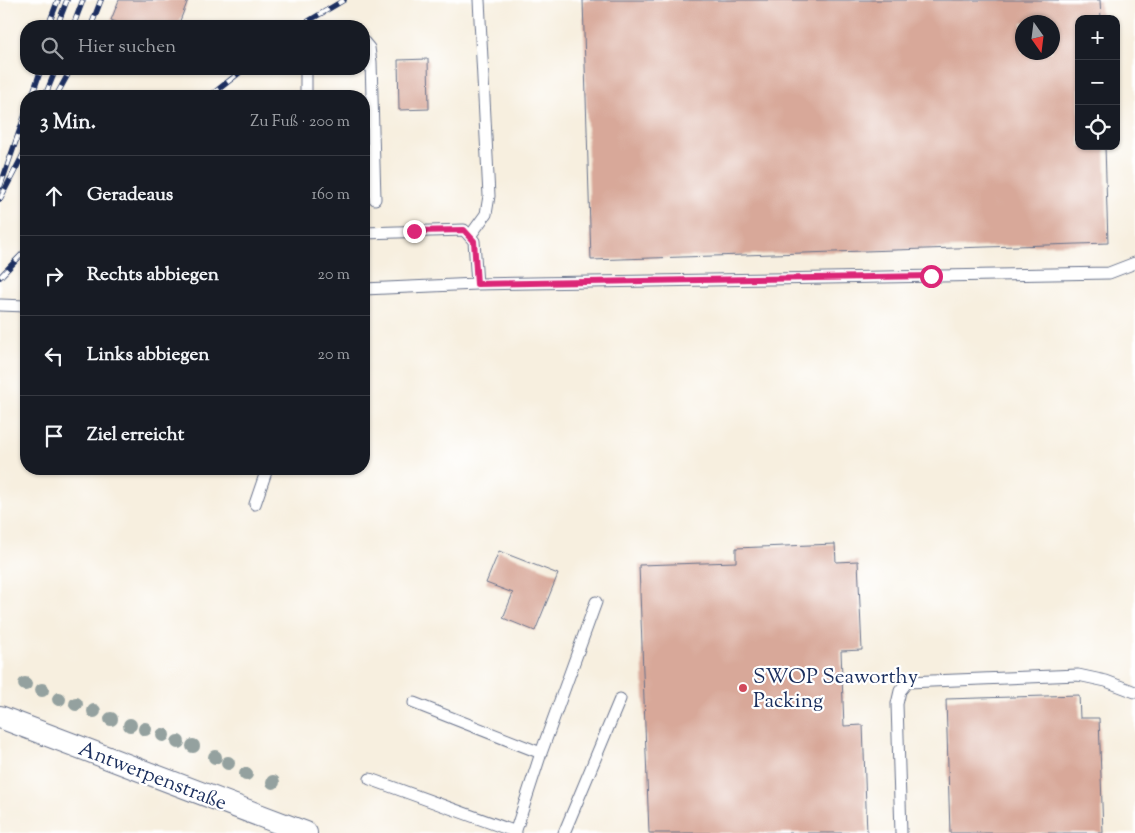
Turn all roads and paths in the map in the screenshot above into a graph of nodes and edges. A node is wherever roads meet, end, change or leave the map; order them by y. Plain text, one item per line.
1 (479, 0) edge
2 (370, 55) edge
3 (306, 75) edge
4 (306, 90) edge
5 (375, 199) dead end
6 (370, 232) edge
7 (470, 236) junction
8 (1135, 263) edge
9 (477, 284) junction
10 (370, 289) edge
11 (0, 305) edge
12 (20, 306) edge
13 (265, 475) edge
14 (255, 504) dead end
15 (596, 602) dead end
16 (1135, 692) edge
17 (620, 699) dead end
18 (414, 702) dead end
19 (0, 717) edge
20 (541, 753) junction
21 (370, 779) dead end
22 (306, 833) edge
23 (516, 833) edge
24 (564, 833) edge
25 (901, 833) edge

1 - 7 lane
2 - 5 lane
3 - 4 lane
6 - 7 lane
7 - 9 lane
8 - 9 lane
9 - 10 lane
11 - 12 lane
13 - 14 lane
15 - 20 lane
16 - 25 lane
17 - 24 lane
18 - 20 lane
19 - 22 street, Antwerpenstraße
20 - 23 lane
21 - 23 lane

